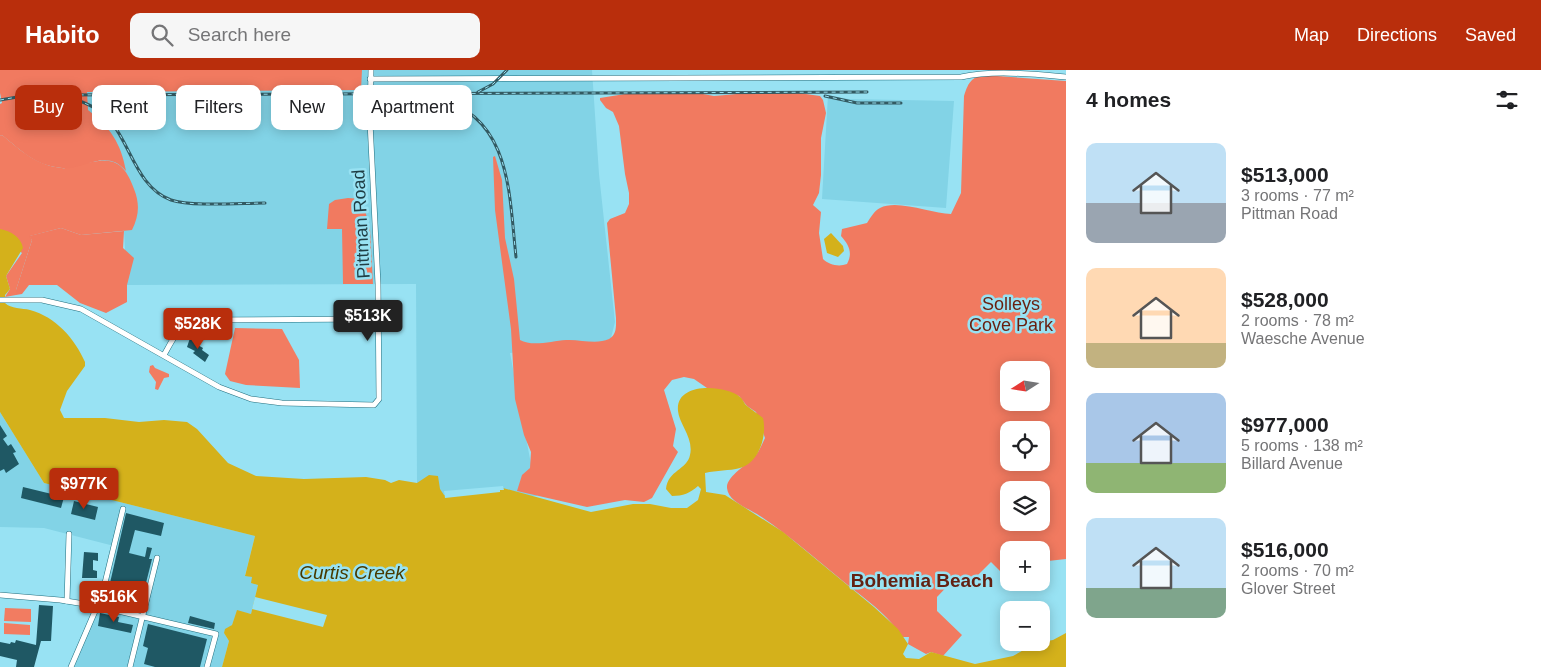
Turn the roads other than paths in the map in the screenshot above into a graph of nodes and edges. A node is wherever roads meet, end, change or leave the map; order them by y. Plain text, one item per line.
1 (371, 70) edge
2 (1066, 77) edge
3 (370, 79) junction
4 (0, 300) edge
5 (378, 319) junction
6 (164, 355) junction
7 (123, 510) dead end
8 (69, 534) dead end
9 (157, 558) dead end
10 (0, 596) edge
11 (67, 601) junction
12 (97, 606) junction
13 (144, 617) junction
14 (71, 667) edge
15 (130, 667) edge
16 (207, 667) edge

1 - 3 street, Pittman Road
2 - 3 street
3 - 5 street, Pittman Road
4 - 6 street
5 - 6 street
5 - 6 street, Pittman Road
7 - 12 street
8 - 11 street
9 - 13 street
10 - 11 street
11 - 12 street
12 - 13 street
12 - 14 street
13 - 15 street
13 - 16 street

